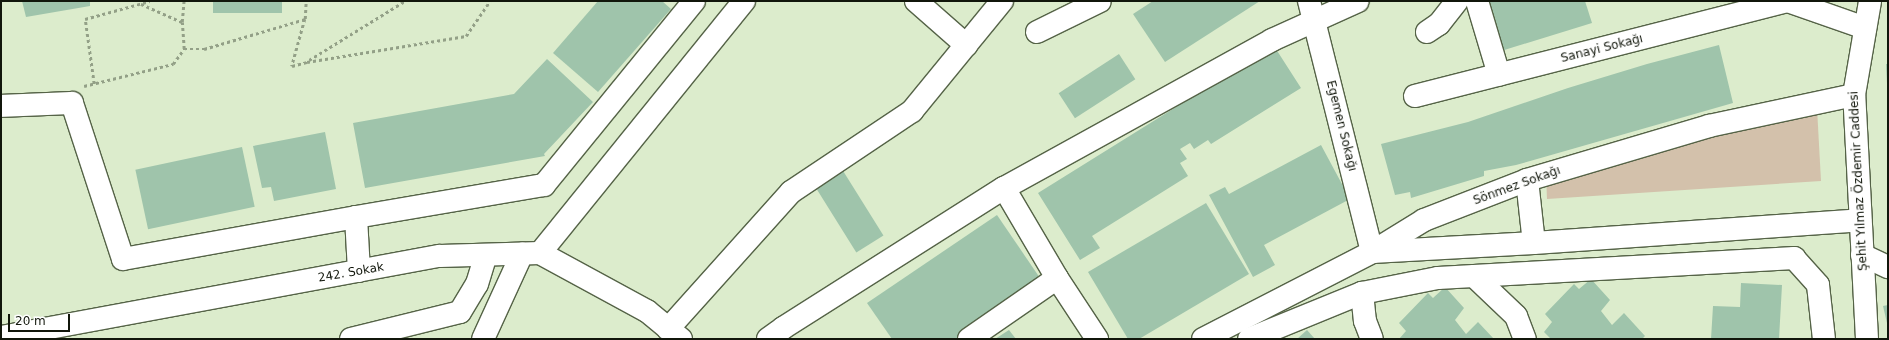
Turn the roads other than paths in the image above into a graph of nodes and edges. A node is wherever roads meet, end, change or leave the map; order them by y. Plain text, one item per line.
1 (694, 1) edge
2 (744, 1) edge
3 (916, 1) edge
4 (1002, 1) edge
5 (1100, 1) edge
6 (1358, 1) edge
7 (1457, 1) edge
8 (1478, 1) edge
9 (1789, 1) edge
10 (1870, 1) edge
11 (1312, 11) edge
12 (1865, 28) junction
13 (1038, 32) dead end
14 (1427, 32) dead end
15 (966, 45) junction
16 (1499, 75) junction
17 (1854, 95) junction
18 (1415, 96) dead end
19 (1, 106) edge
20 (1527, 180) junction
21 (1004, 188) junction
22 (356, 216) junction
23 (1860, 220) junction
24 (1534, 243) junction
25 (1372, 252) junction
26 (531, 253) junction
27 (486, 255) junction
28 (1862, 255) junction
29 (1888, 267) edge
30 (359, 271) junction
31 (1474, 276) junction
32 (1058, 278) junction
33 (1362, 293) junction
34 (675, 334) edge
35 (1, 337) edge
36 (351, 339) edge
37 (483, 339) edge
38 (768, 339) edge
39 (969, 339) edge
40 (1097, 339) edge
41 (1203, 339) edge
42 (1249, 339) edge
43 (1372, 339) edge
44 (1525, 339) edge
45 (1824, 339) edge
46 (1867, 339) edge

1 - 22 street
2 - 26 street
3 - 15 street
4 - 15 street
5 - 13 street
6 - 11 street
7 - 14 street
8 - 16 street
9 - 12 street
9 - 16 street, Sanayi Sokağı
10 - 12 street, Şehit Yılmaz Özdemir Caddesi
11 - 21 street
11 - 25 street, Egemen Sokağı
12 - 17 street, Şehit Yılmaz Özdemir Caddesi
15 - 34 street
16 - 18 street, Sanayi Sokağı
17 - 20 street, Sönmez Sokağı
17 - 23 street, Şehit Yılmaz Özdemir Caddesi
19 - 22 street
20 - 24 street
20 - 25 street, Sönmez Sokağı
21 - 32 street
21 - 38 street
22 - 30 street
23 - 24 street
23 - 28 street, Şehit Yılmaz Özdemir Caddesi
24 - 25 street
25 - 41 street, Sönmez Sokağı
26 - 27 street, 242. Sokak
26 - 34 street
26 - 37 street
27 - 30 street, 242. Sokak
27 - 36 street
28 - 29 street
28 - 46 street, Şehit Yılmaz Özdemir Caddesi
30 - 35 street, 242. Sokak
31 - 33 street
31 - 44 street
31 - 45 street
32 - 39 street
32 - 40 street
33 - 42 street
33 - 43 street

